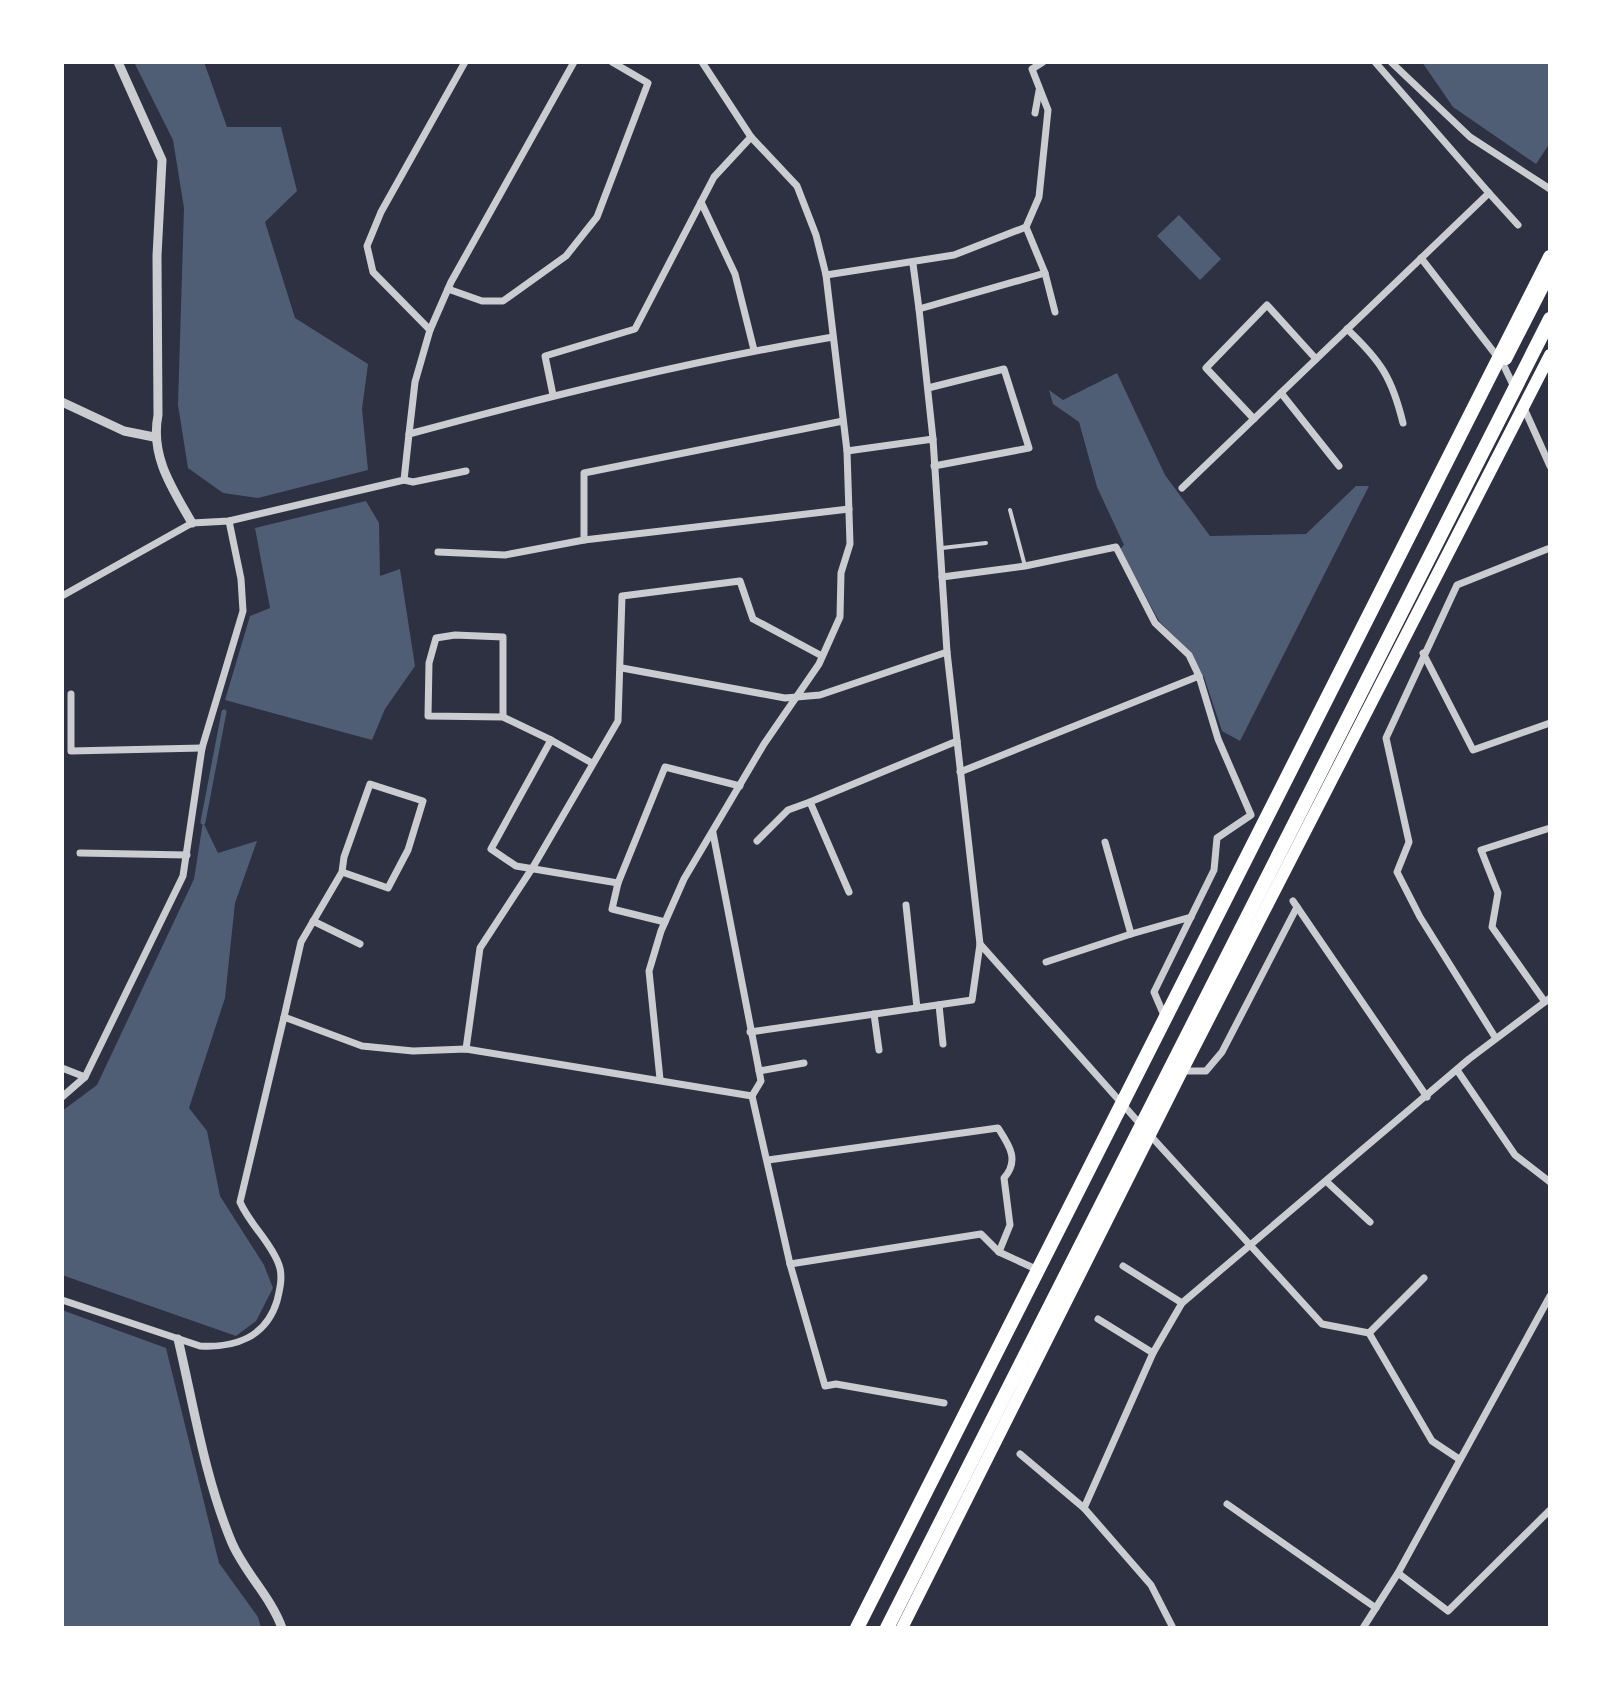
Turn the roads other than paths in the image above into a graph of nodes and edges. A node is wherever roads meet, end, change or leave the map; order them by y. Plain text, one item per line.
1 (118, 62) edge
2 (465, 62) edge
3 (574, 62) edge
4 (612, 62) edge
5 (702, 62) edge
6 (1043, 62) edge
7 (1375, 62) edge
8 (1391, 62) edge
9 (1040, 89) junction
10 (1035, 113) dead end
11 (751, 137) junction
12 (1550, 189) edge
13 (1489, 193) junction
14 (701, 202) junction
15 (1518, 225) dead end
16 (1026, 227) junction
17 (1550, 257) edge
18 (1421, 258) junction
19 (913, 264) junction
20 (1045, 273) junction
21 (1550, 273) edge
22 (826, 275) junction
23 (448, 289) junction
24 (919, 309) junction
25 (1055, 312) dead end
26 (1550, 319) edge
27 (1347, 329) junction
28 (430, 330) junction
29 (833, 337) junction
30 (754, 350) junction
31 (1550, 355) edge
32 (1316, 359) junction
33 (1503, 364) junction
34 (928, 388) junction
35 (1281, 393) junction
36 (553, 395) junction
37 (63, 404) edge
38 (1524, 408) junction
39 (1254, 419) junction
40 (843, 421) junction
41 (1403, 423) dead end
42 (409, 434) junction
43 (154, 437) junction
44 (933, 439) junction
45 (847, 451) junction
46 (934, 466) junction
47 (1339, 466) dead end
48 (1550, 466) edge
49 (466, 471) dead end
50 (404, 480) junction
51 (1182, 488) dead end
52 (849, 509) junction
53 (1010, 510) dead end
54 (229, 521) junction
55 (192, 523) junction
56 (584, 540) junction
57 (986, 543) dead end
58 (1550, 548) edge
59 (940, 549) junction
60 (438, 552) dead end
61 (1025, 566) junction
62 (942, 577) junction
63 (62, 596) edge
64 (947, 652) junction
65 (1423, 653) junction
66 (822, 656) junction
67 (622, 668) junction
68 (1199, 676) junction
69 (71, 694) dead end
70 (797, 695) junction
71 (503, 717) junction
72 (1550, 723) edge
73 (551, 740) junction
74 (957, 741) junction
75 (202, 748) junction
76 (592, 763) junction
77 (960, 772) junction
78 (740, 786) junction
79 (810, 802) junction
80 (1550, 828) edge
81 (712, 832) junction
82 (757, 841) dead end
83 (1105, 842) dead end
84 (80, 853) dead end
85 (187, 855) junction
86 (533, 867) junction
87 (342, 872) junction
88 (618, 883) junction
89 (849, 892) dead end
90 (906, 905) dead end
91 (1191, 917) junction
92 (313, 921) junction
93 (665, 922) junction
94 (1131, 934) junction
95 (360, 944) dead end
96 (980, 944) junction
97 (1046, 962) dead end
98 (1548, 1000) edge
99 (939, 1005) junction
100 (917, 1008) junction
101 (874, 1014) junction
102 (284, 1017) junction
103 (1168, 1024) junction
104 (750, 1032) junction
105 (1495, 1037) junction
106 (943, 1044) dead end
107 (466, 1049) junction
108 (879, 1050) dead end
109 (804, 1063) dead end
110 (62, 1068) edge
111 (1457, 1070) junction
112 (759, 1071) junction
113 (1182, 1071) junction
114 (85, 1077) junction
115 (660, 1079) junction
116 (752, 1096) junction
117 (62, 1097) edge
118 (1427, 1097) junction
119 (1124, 1107) junction
120 (1151, 1137) junction
121 (768, 1160) junction
122 (1327, 1182) junction
123 (1550, 1182) edge
124 (1370, 1222) dead end
125 (1251, 1246) junction
126 (999, 1252) junction
127 (790, 1264) junction
128 (1123, 1266) dead end
129 (1040, 1271) junction
130 (1424, 1278) dead end
131 (1550, 1296) edge
132 (62, 1300) edge
133 (1182, 1303) junction
134 (1098, 1319) dead end
135 (1369, 1333) junction
136 (178, 1339) junction
137 (1153, 1353) junction
138 (944, 1403) dead end
139 (1020, 1454) dead end
140 (1459, 1459) junction
141 (1227, 1504) dead end
142 (1084, 1508) junction
143 (1550, 1510) edge
144 (1398, 1573) junction
145 (1376, 1608) junction
146 (282, 1628) edge
147 (855, 1628) edge
148 (887, 1628) edge
149 (902, 1628) edge
150 (1173, 1628) edge
151 (1363, 1628) edge

1 - 43 street
2 - 28 street
3 - 23 street
4 - 23 street
5 - 11 street
6 - 9 street
7 - 13 street
8 - 12 street
9 - 10 street
9 - 16 street
11 - 14 street
11 - 22 street
13 - 15 street
13 - 18 street
14 - 30 street
14 - 36 street
16 - 19 street
16 - 20 street
17 - 147 highway
18 - 27 street
18 - 33 street
19 - 22 street
19 - 24 street
20 - 24 street
20 - 25 street
21 - 33 highway
22 - 29 street
23 - 28 street
24 - 34 street
26 - 148 highway
27 - 32 street
27 - 41 street
28 - 42 street
29 - 30 street
29 - 40 street
30 - 36 street
31 - 38 highway
32 - 35 street
32 - 39 street
33 - 38 street
33 - 103 highway
34 - 44 street
34 - 46 street
35 - 39 street
35 - 47 street
36 - 42 street
37 - 43 street
38 - 48 street
38 - 113 highway
39 - 51 street
40 - 45 street
40 - 56 street
42 - 50 street
43 - 55 street
44 - 45 street
44 - 46 street
45 - 52 street
46 - 59 street
49 - 50 street
50 - 54 street
52 - 56 street
52 - 66 street
53 - 61 lane
54 - 55 street
54 - 75 street
55 - 63 street
56 - 60 street
57 - 59 lane
58 - 65 street
59 - 62 street
61 - 62 street
61 - 68 street
62 - 64 street
64 - 70 street
64 - 74 street
65 - 72 street
65 - 105 street
66 - 67 street
66 - 70 street
67 - 70 street
67 - 76 street
68 - 77 street
68 - 91 street
69 - 75 street
70 - 78 street
71 - 71 street
71 - 73 street
73 - 76 street
73 - 86 street
74 - 77 street
74 - 79 street
75 - 85 street
76 - 86 street
77 - 96 street
78 - 81 street
78 - 88 street
79 - 82 street
79 - 89 street
80 - 98 street
81 - 93 street
81 - 104 street
83 - 94 street
84 - 85 street
85 - 114 street
86 - 88 street
86 - 107 street
87 - 87 street
87 - 92 street
88 - 93 street
90 - 100 street
91 - 94 street
91 - 103 street
92 - 95 street
92 - 102 street
93 - 115 street
94 - 97 street
96 - 99 street
96 - 119 street
98 - 105 street
99 - 100 street
99 - 106 street
100 - 101 street
101 - 104 street
101 - 108 street
102 - 107 street
102 - 136 street
103 - 119 highway
104 - 112 street
105 - 111 street
107 - 115 street
109 - 112 street
110 - 114 street
111 - 118 street
111 - 123 street
112 - 116 street
113 - 118 street
113 - 120 highway
114 - 117 street
115 - 116 street
116 - 121 street
118 - 122 street
119 - 120 street
119 - 129 highway
120 - 125 street
120 - 149 highway
121 - 126 street
121 - 127 street
122 - 124 street
122 - 125 street
125 - 133 street
125 - 135 street
126 - 127 street
126 - 129 street
127 - 138 street
128 - 133 street
129 - 147 highway
130 - 135 street
131 - 140 street
132 - 136 street
133 - 137 street
134 - 137 street
135 - 140 street
136 - 146 street
137 - 142 street
139 - 142 street
140 - 144 street
141 - 145 street
142 - 150 street
143 - 144 street
144 - 145 street
145 - 151 street

